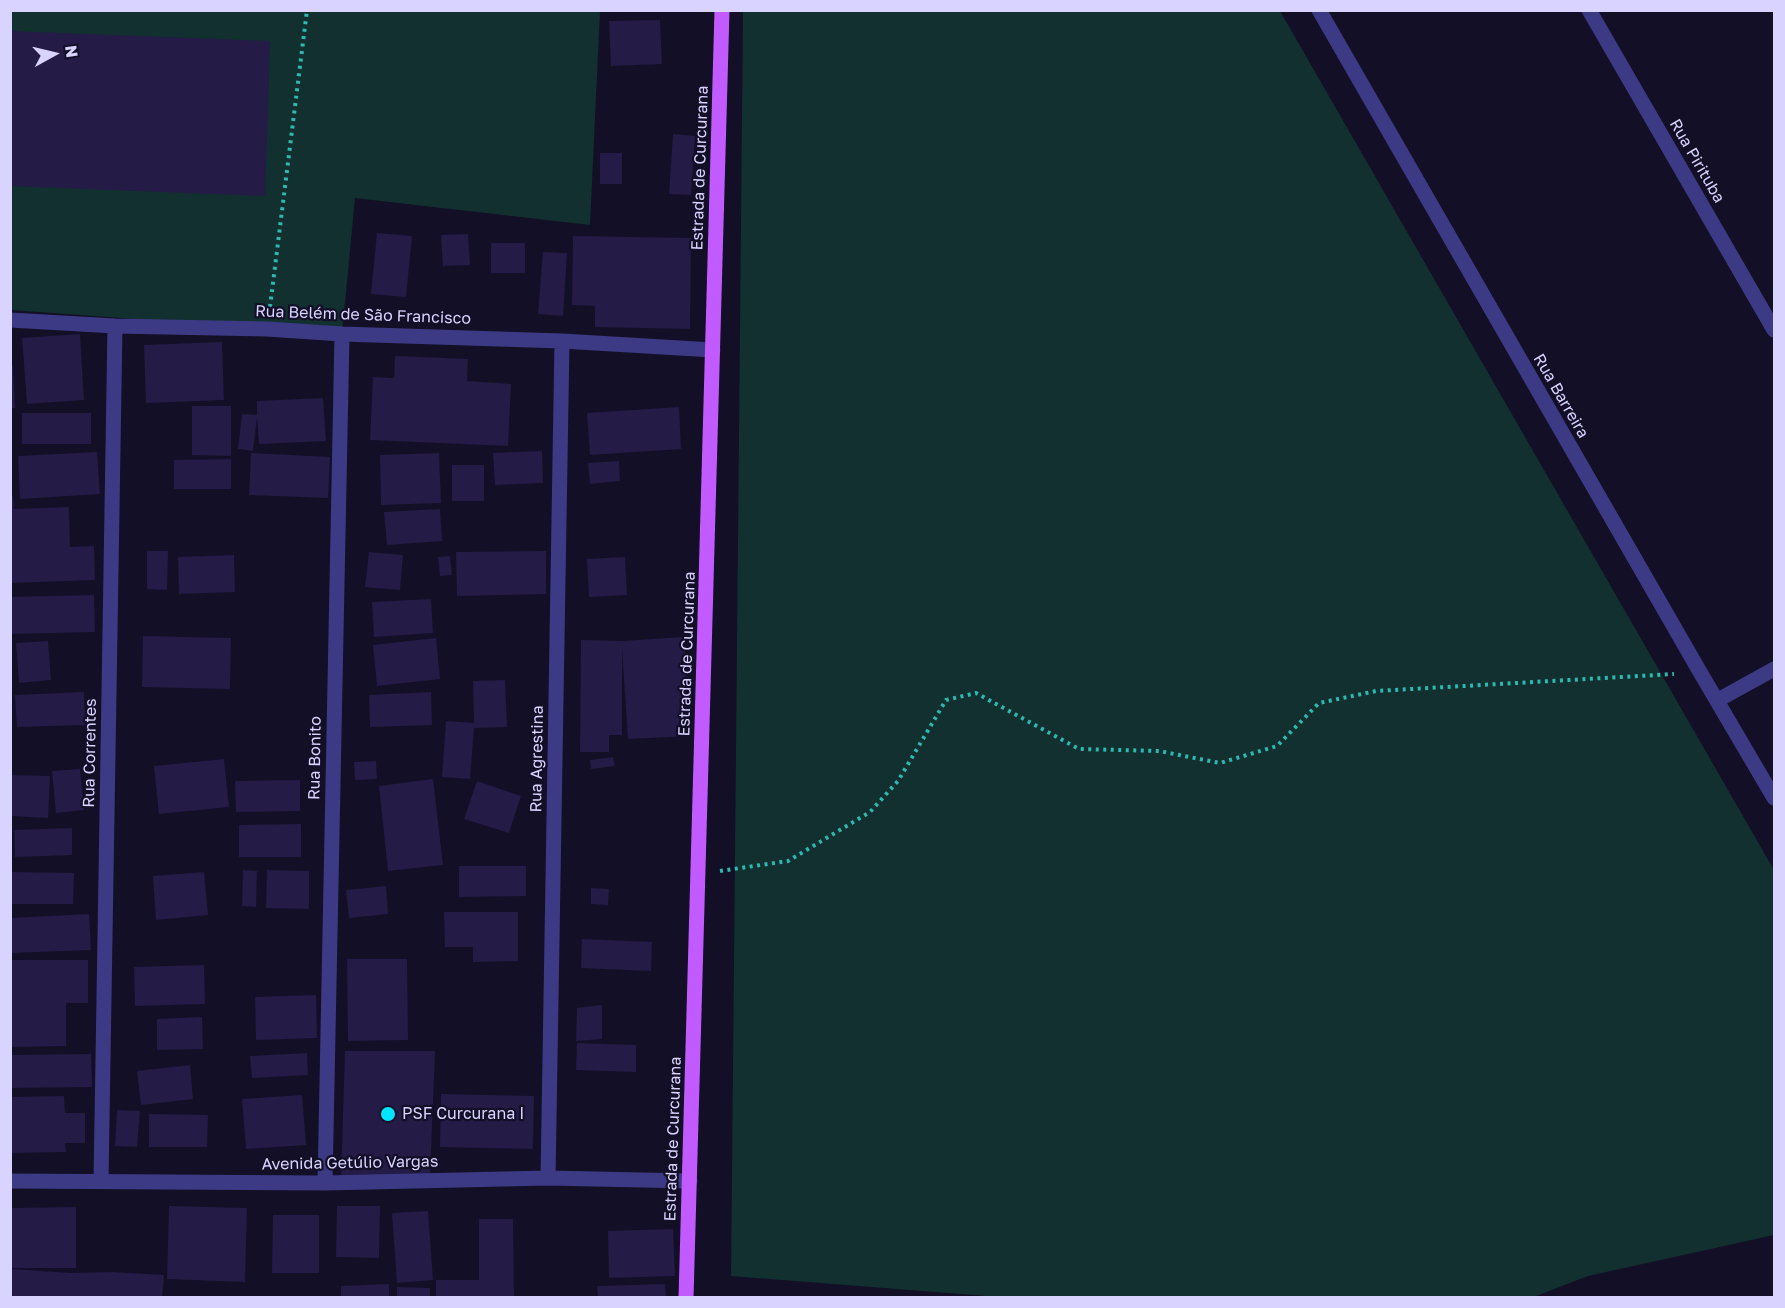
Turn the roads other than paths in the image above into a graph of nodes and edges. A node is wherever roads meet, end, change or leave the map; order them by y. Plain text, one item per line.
1 (722, 10) edge
2 (1319, 10) edge
3 (1589, 10) edge
4 (10, 320) edge
5 (115, 326) junction
6 (1774, 330) edge
7 (342, 334) junction
8 (562, 341) junction
9 (713, 350) junction
10 (1774, 669) edge
11 (1718, 700) junction
12 (1774, 798) edge
13 (548, 1178) junction
14 (690, 1180) junction
15 (10, 1181) edge
16 (101, 1181) junction
17 (325, 1183) junction
18 (686, 1298) edge

1 - 9 main road, Estrada de Curcurana
2 - 11 street, Rua Barreira
3 - 6 street, Rua Pirituba
4 - 5 street, Rua Belém de São Francisco
5 - 7 street, Rua Belém de São Francisco
5 - 16 street, Rua Correntes
7 - 8 street, Rua Belém de São Francisco
7 - 17 street, Rua Bonito
8 - 9 street, Rua Belém de São Francisco
8 - 13 street, Rua Agrestina
9 - 14 main road, Estrada de Curcurana
10 - 11 street
11 - 12 street, Rua Barreira
13 - 14 street, Avenida Getúlio Vargas
13 - 17 street, Avenida Getúlio Vargas
14 - 18 main road, Estrada de Curcurana
15 - 16 street, Avenida Getúlio Vargas
16 - 17 street, Avenida Getúlio Vargas

